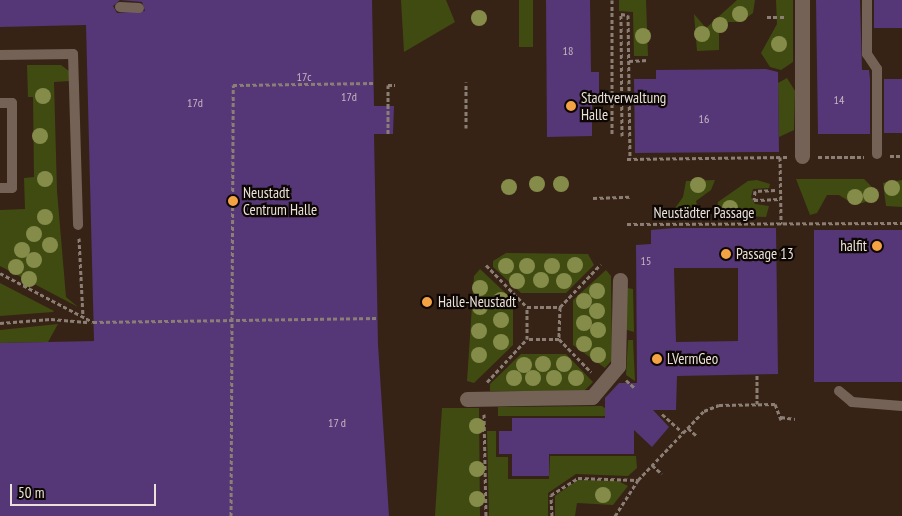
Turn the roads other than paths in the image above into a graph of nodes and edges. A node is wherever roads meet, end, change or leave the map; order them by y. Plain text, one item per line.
1 (802, 0) edge
2 (867, 0) edge
3 (120, 7) dead end
4 (139, 8) dead end
5 (0, 54) edge
6 (0, 102) edge
7 (878, 156) road end
8 (800, 157) road end
9 (0, 188) edge
10 (78, 225) road end
11 (620, 280) dead end
12 (839, 391) dead end
13 (467, 399) dead end
14 (902, 406) edge

1 - 8 street
2 - 7 lane
3 - 4 lane
5 - 10 lane
6 - 9 lane
11 - 13 street
12 - 14 lane

